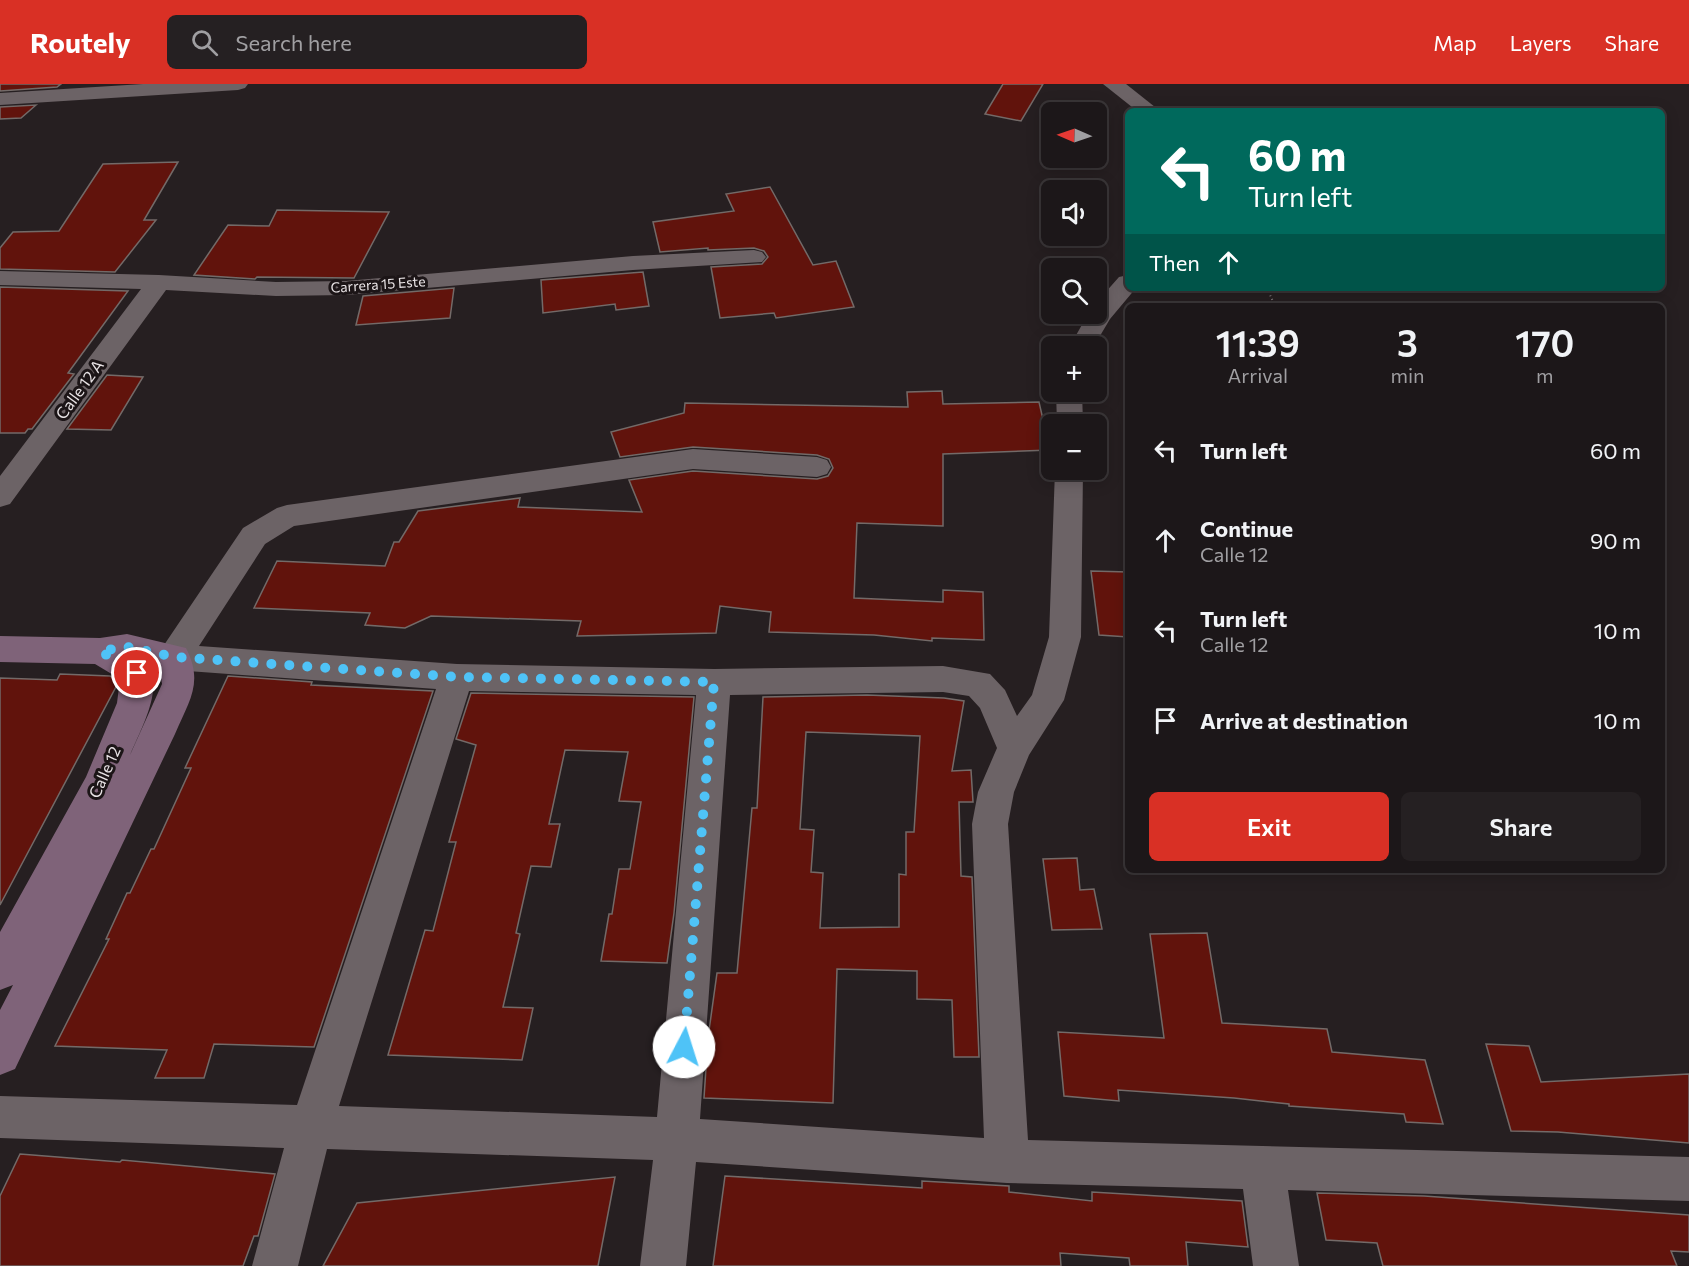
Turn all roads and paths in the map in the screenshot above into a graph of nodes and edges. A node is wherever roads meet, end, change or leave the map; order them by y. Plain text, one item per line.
1 (238, 84) edge
2 (1113, 84) edge
3 (0, 99) edge
4 (1146, 108) edge
5 (754, 257) dead end
6 (0, 278) edge
7 (159, 282) junction
8 (1125, 285) edge
9 (1107, 306) edge
10 (1107, 317) edge
11 (1125, 320) edge
12 (817, 467) dead end
13 (1069, 480) edge
14 (0, 497) edge
15 (0, 649) edge
16 (100, 651) junction
17 (174, 657) junction
18 (457, 677) junction
19 (714, 682) junction
20 (1014, 748) junction
21 (0, 971) edge
22 (0, 1054) edge
23 (0, 1117) edge
24 (311, 1128) junction
25 (677, 1139) junction
26 (1007, 1161) junction
27 (1263, 1169) junction
28 (1689, 1179) edge
29 (275, 1266) edge
30 (663, 1266) edge
31 (1276, 1266) edge

1 - 3 street
2 - 4 street
5 - 7 street, Carrera 15 Este
6 - 7 street, Carrera 15 Este
7 - 14 street, Calle 12 A
8 - 9 street
10 - 11 street
12 - 17 street
13 - 20 street
15 - 16 main road
16 - 17 main road
16 - 21 main road, Calle 12
17 - 18 street
17 - 22 main road, Calle 12
18 - 19 street
18 - 24 street
19 - 20 street
19 - 25 street
20 - 26 street
23 - 24 street
24 - 25 street
24 - 29 street
25 - 26 street
25 - 30 street
26 - 27 street
27 - 28 street
27 - 31 street

